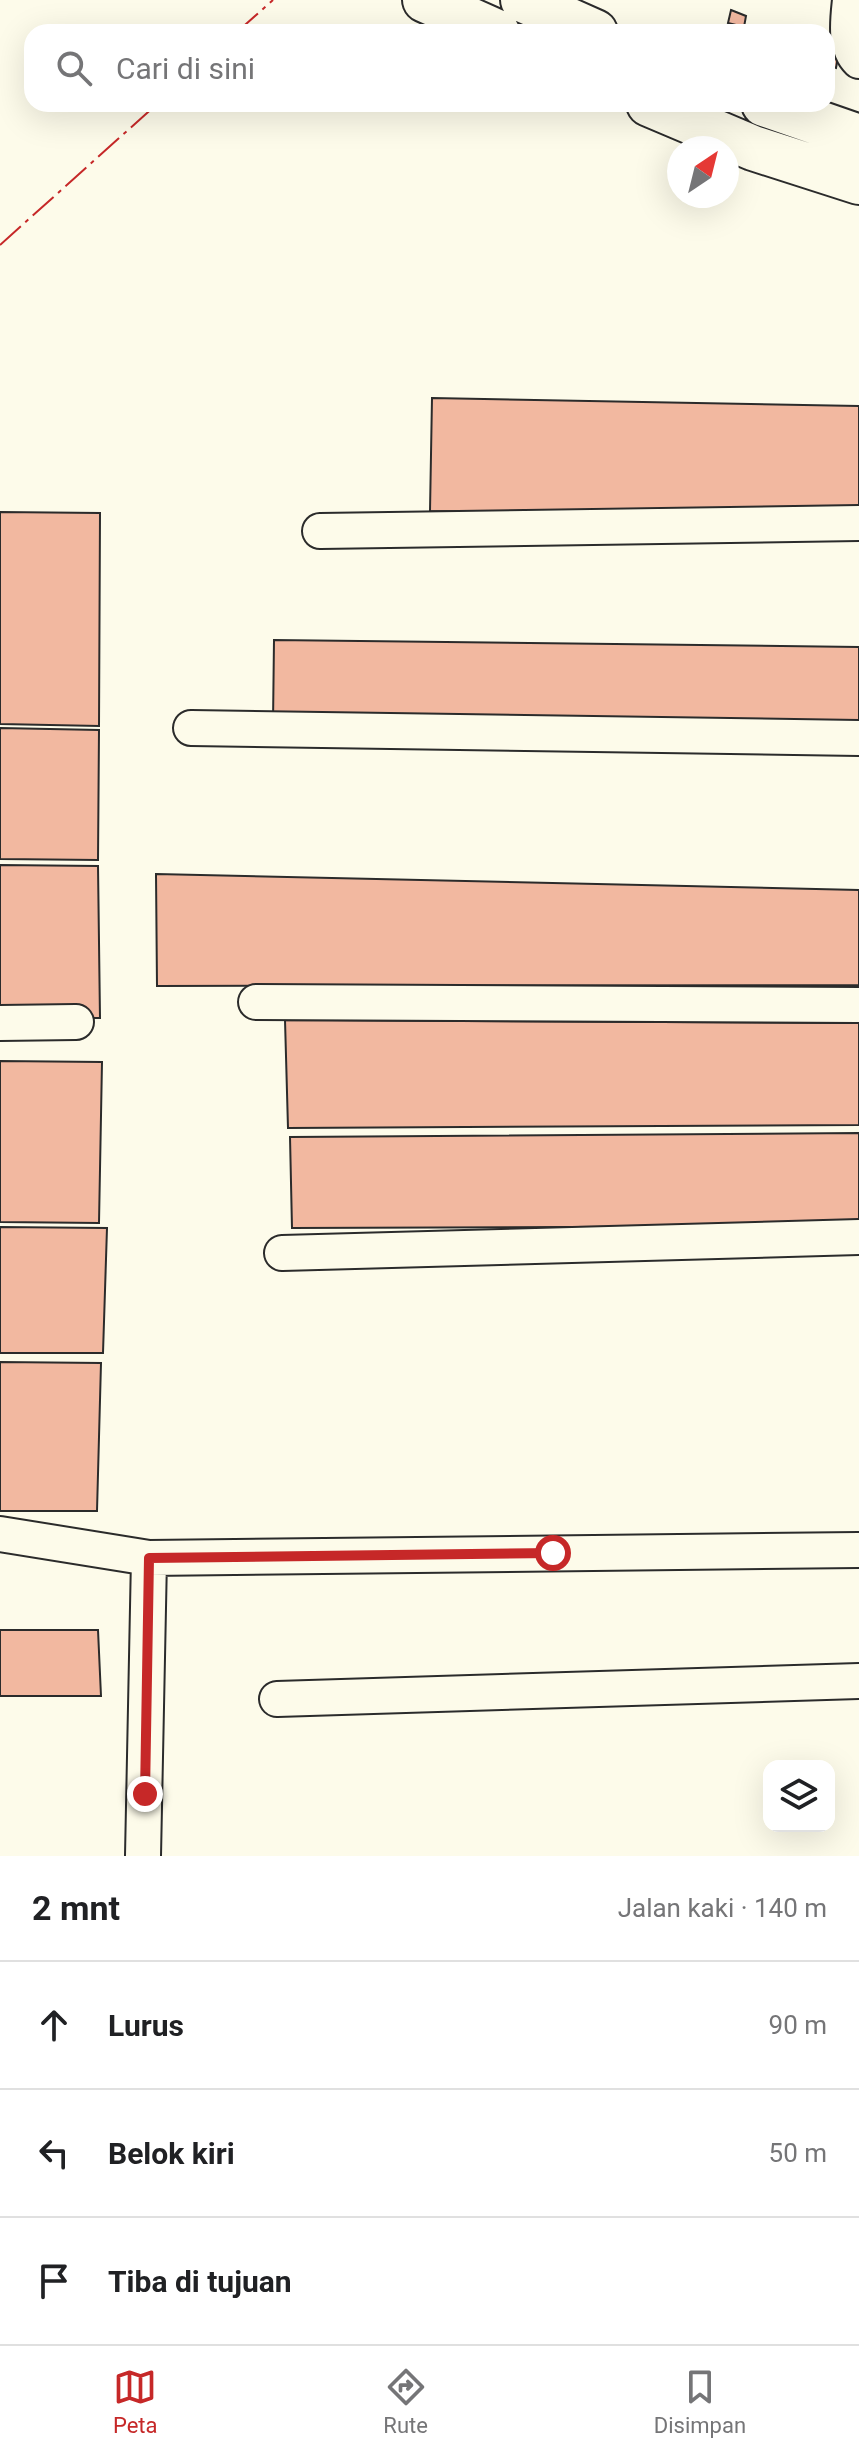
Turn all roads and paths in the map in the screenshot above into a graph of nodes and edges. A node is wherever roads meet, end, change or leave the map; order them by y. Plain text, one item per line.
1 (425, 0) edge
2 (523, 0) edge
3 (850, 0) edge
4 (479, 24) edge
5 (577, 24) edge
6 (859, 61) edge
7 (668, 112) edge
8 (787, 112) edge
9 (859, 137) edge
10 (859, 182) edge
11 (859, 523) edge
12 (320, 531) dead end
13 (191, 728) dead end
14 (859, 738) edge
15 (256, 1002) dead end
16 (859, 1005) edge
17 (76, 1022) dead end
18 (0, 1023) edge
19 (859, 1237) edge
20 (282, 1253) dead end
21 (0, 1534) edge
22 (859, 1550) edge
23 (149, 1558) junction
24 (859, 1681) edge
25 (277, 1699) dead end
26 (143, 1856) edge

1 - 4 highway
2 - 5 highway
3 - 6 street
7 - 10 highway
8 - 9 highway
11 - 12 street
13 - 14 street
15 - 16 street
17 - 18 street
19 - 20 street
21 - 23 street
22 - 23 street
23 - 26 street
24 - 25 street

